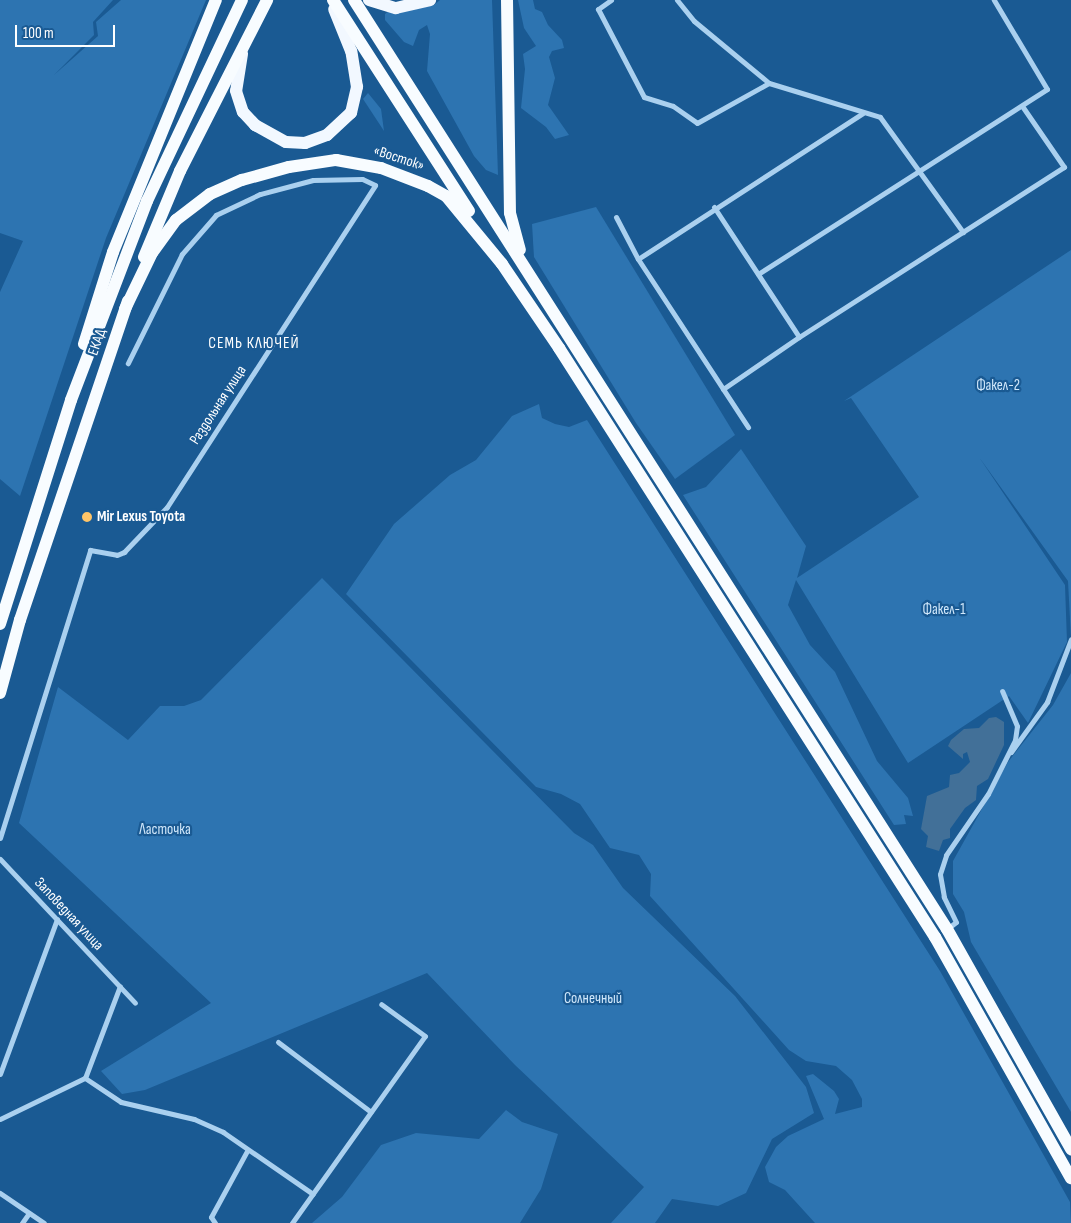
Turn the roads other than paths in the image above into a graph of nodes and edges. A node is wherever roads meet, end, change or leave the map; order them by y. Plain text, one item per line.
1 (216, 0) edge
2 (242, 0) edge
3 (267, 0) edge
4 (331, 0) edge
5 (354, 0) edge
6 (369, 0) edge
7 (430, 0) edge
8 (507, 0) edge
9 (611, 0) edge
10 (676, 0) edge
11 (994, 0) edge
12 (246, 42) junction
13 (769, 83) junction
14 (1022, 106) junction
15 (863, 113) junction
16 (918, 171) junction
17 (714, 207) junction
18 (616, 217) dead end
19 (963, 232) junction
20 (638, 259) junction
21 (502, 264) junction
22 (758, 274) junction
23 (532, 277) junction
24 (125, 309) junction
25 (798, 337) junction
26 (128, 363) dead end
27 (723, 389) junction
28 (71, 400) junction
29 (748, 427) dead end
30 (0, 624) edge
31 (1071, 639) edge
32 (1002, 691) dead end
33 (0, 693) edge
34 (1005, 758) junction
35 (0, 838) edge
36 (0, 858) edge
37 (57, 919) junction
38 (947, 929) junction
39 (120, 986) junction
40 (135, 1003) dead end
41 (382, 1004) dead end
42 (278, 1042) dead end
43 (0, 1074) edge
44 (86, 1078) junction
45 (371, 1112) junction
46 (0, 1118) edge
47 (1071, 1149) edge
48 (247, 1150) junction
49 (1071, 1178) edge
50 (0, 1193) edge
51 (313, 1194) junction
52 (29, 1213) junction
53 (22, 1223) edge
54 (44, 1223) edge
55 (215, 1223) edge
56 (292, 1223) edge

1 - 28 highway
2 - 28 highway, ЕКАД
3 - 12 highway, ЕКАД
4 - 12 main road
4 - 21 highway
5 - 23 highway
6 - 7 main road
8 - 23 highway
9 - 13 street
10 - 13 street
11 - 14 street
12 - 24 highway, ЕКАД
13 - 15 street
14 - 16 street
14 - 19 street
15 - 16 street
15 - 17 street
16 - 19 street
16 - 22 street
17 - 20 street
17 - 22 street
18 - 20 street
19 - 25 street
20 - 27 street
21 - 24 highway, «Восток»
21 - 49 highway, «Восток»
22 - 25 street
23 - 38 highway
24 - 33 highway, ЕКАД
25 - 27 street
26 - 35 street, Раздольная улица
27 - 29 street
28 - 30 highway, ЕКАД
31 - 34 street
32 - 34 street
34 - 38 street
36 - 37 street, Заповедная улица
37 - 39 street, Заповедная улица
37 - 43 street
38 - 47 highway
39 - 40 street, Заповедная улица
39 - 44 street
41 - 45 street
42 - 45 street
44 - 46 street
44 - 48 street
45 - 51 street
48 - 51 street
48 - 55 street
50 - 52 street
51 - 56 street
52 - 53 street
52 - 54 street

